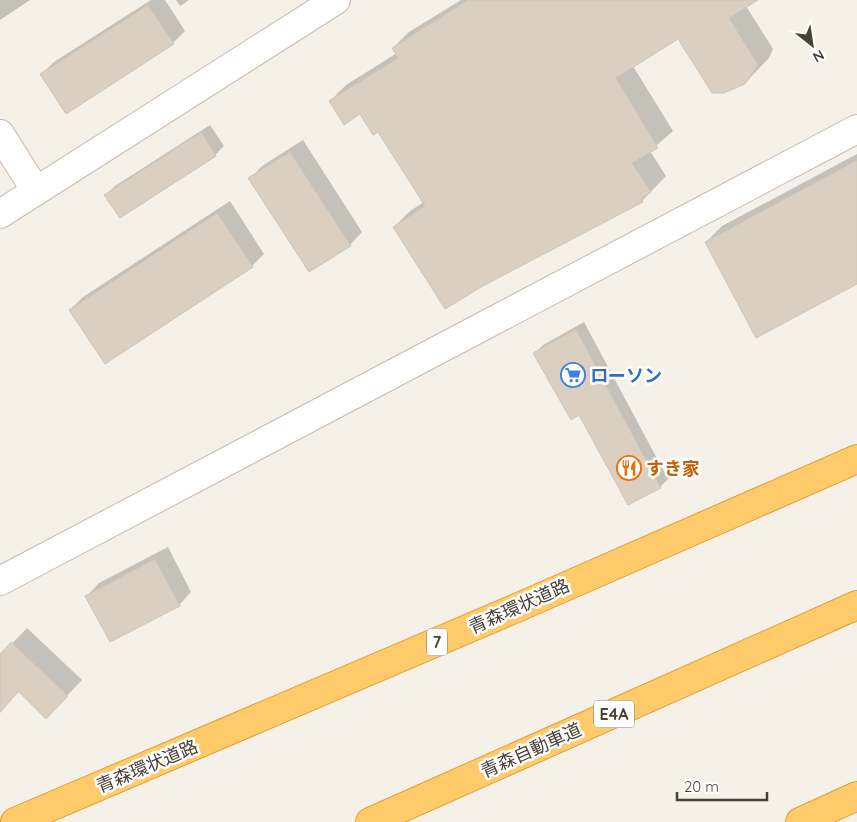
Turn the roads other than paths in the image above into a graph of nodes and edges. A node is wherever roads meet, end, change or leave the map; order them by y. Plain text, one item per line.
1 (336, 0) edge
2 (857, 129) edge
3 (0, 134) edge
4 (36, 191) junction
5 (0, 214) edge
6 (857, 459) edge
7 (0, 580) edge
8 (857, 605) edge
9 (857, 796) edge
10 (15, 822) edge
11 (370, 822) edge
12 (800, 822) edge

1 - 4 street
2 - 7 street
3 - 4 street
4 - 5 street
6 - 10 highway, 青森環状道路 / 7
8 - 11 highway, 青森自動車道 / E4A
9 - 12 highway

